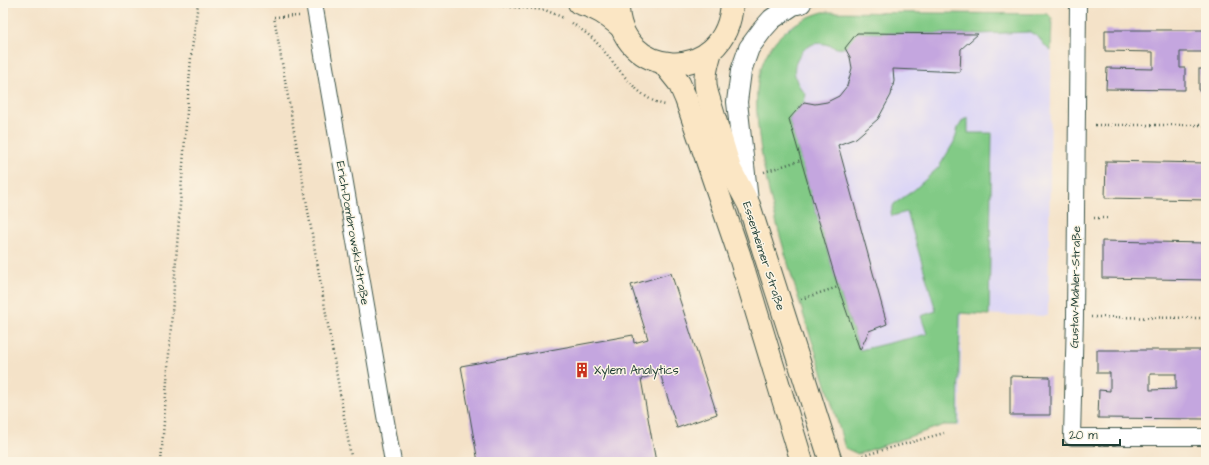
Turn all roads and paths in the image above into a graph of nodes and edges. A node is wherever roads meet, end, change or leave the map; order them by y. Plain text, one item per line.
1 (198, 3) edge
2 (467, 3) edge
3 (579, 3) edge
4 (618, 3) edge
5 (801, 3) edge
6 (1078, 3) edge
7 (735, 7) edge
8 (315, 9) edge
9 (621, 27) junction
10 (711, 51) junction
11 (663, 63) junction
12 (669, 105) dead end
13 (1076, 125) junction
14 (1206, 125) edge
15 (801, 160) dead end
16 (766, 171) dead end
17 (749, 205) junction
18 (838, 287) dead end
19 (802, 298) dead end
20 (1075, 316) junction
21 (1206, 318) edge
22 (944, 433) dead end
23 (1206, 437) edge
24 (838, 461) edge
25 (161, 462) edge
26 (352, 462) edge
27 (393, 462) edge
28 (802, 462) edge

1 - 25 path
2 - 12 path
3 - 9 main road
4 - 9 main road
5 - 17 street
6 - 13 street, Gustav-Mahler-Straße
7 - 10 main road
8 - 26 path
8 - 27 street, Erich-Dombrowski-Straße
9 - 11 main road
10 - 11 main road
10 - 17 main road, Essenheimer Straße
11 - 28 main road, Essenheimer Straße
13 - 14 path
13 - 20 street, Gustav-Mahler-Straße
15 - 16 path
17 - 24 main road, Essenheimer Straße
18 - 19 path
20 - 21 path
20 - 23 street, Gustav-Mahler-Straße
22 - 24 path

